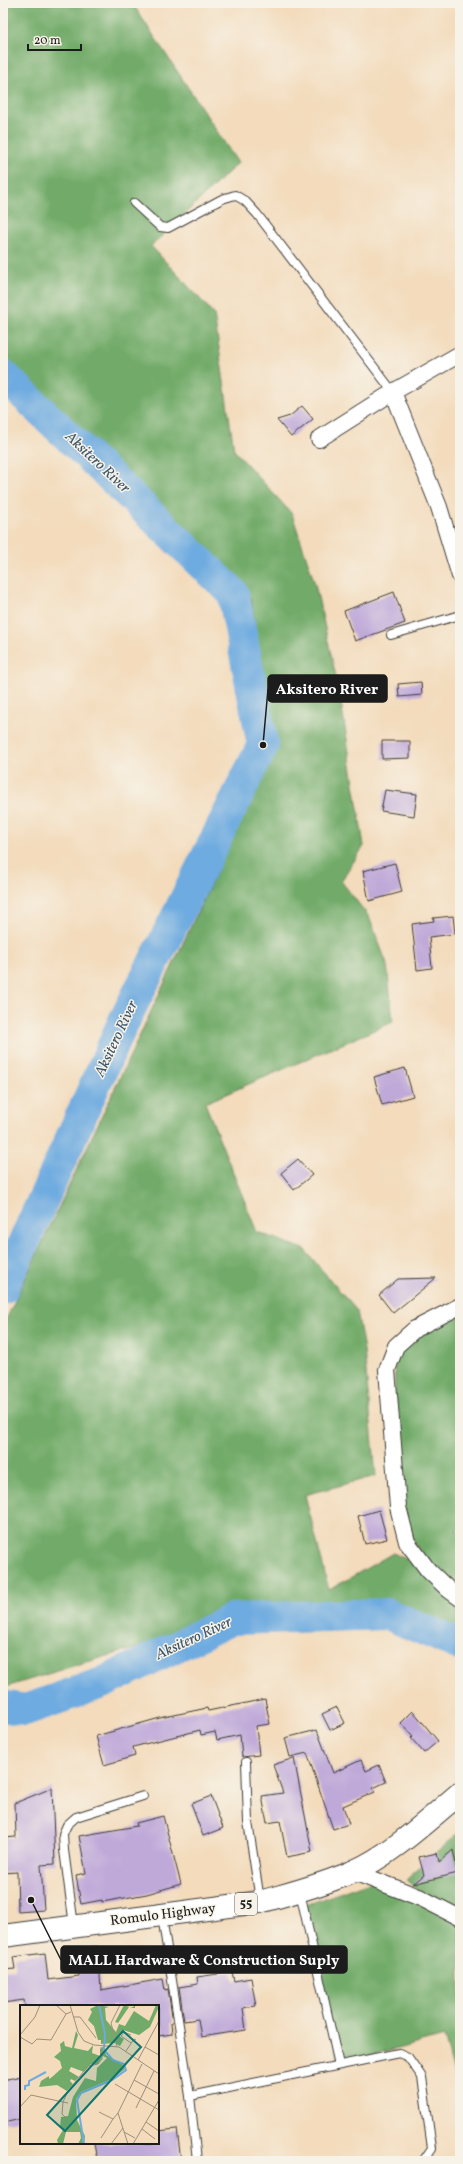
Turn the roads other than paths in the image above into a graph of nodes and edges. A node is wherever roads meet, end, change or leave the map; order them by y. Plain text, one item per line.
1 (134, 203) dead end
2 (460, 354) edge
3 (393, 392) junction
4 (319, 439) dead end
5 (460, 576) edge
6 (460, 615) edge
7 (391, 635) dead end
8 (460, 1306) edge
9 (460, 1598) edge
10 (246, 1762) dead end
11 (460, 1793) edge
12 (143, 1796) dead end
13 (354, 1872) junction
14 (300, 1891) junction
15 (260, 1902) junction
16 (161, 1915) junction
17 (460, 1918) edge
18 (74, 1926) junction
19 (3, 1936) edge
20 (339, 2065) junction
21 (190, 2096) junction
22 (197, 2161) edge
23 (423, 2161) edge

1 - 3 lane
2 - 3 street
3 - 4 street
3 - 5 street
6 - 7 lane
8 - 9 street
10 - 15 lane
11 - 13 highway, Romulo Highway / 55
12 - 18 lane
13 - 14 highway, Romulo Highway / 55
13 - 17 street
14 - 15 highway, Romulo Highway / 55
14 - 20 lane
15 - 16 highway, Romulo Highway / 55
16 - 18 highway, Romulo Highway / 55
16 - 21 lane
18 - 19 highway, Romulo Highway / 55
20 - 21 lane
20 - 23 lane
21 - 22 lane

